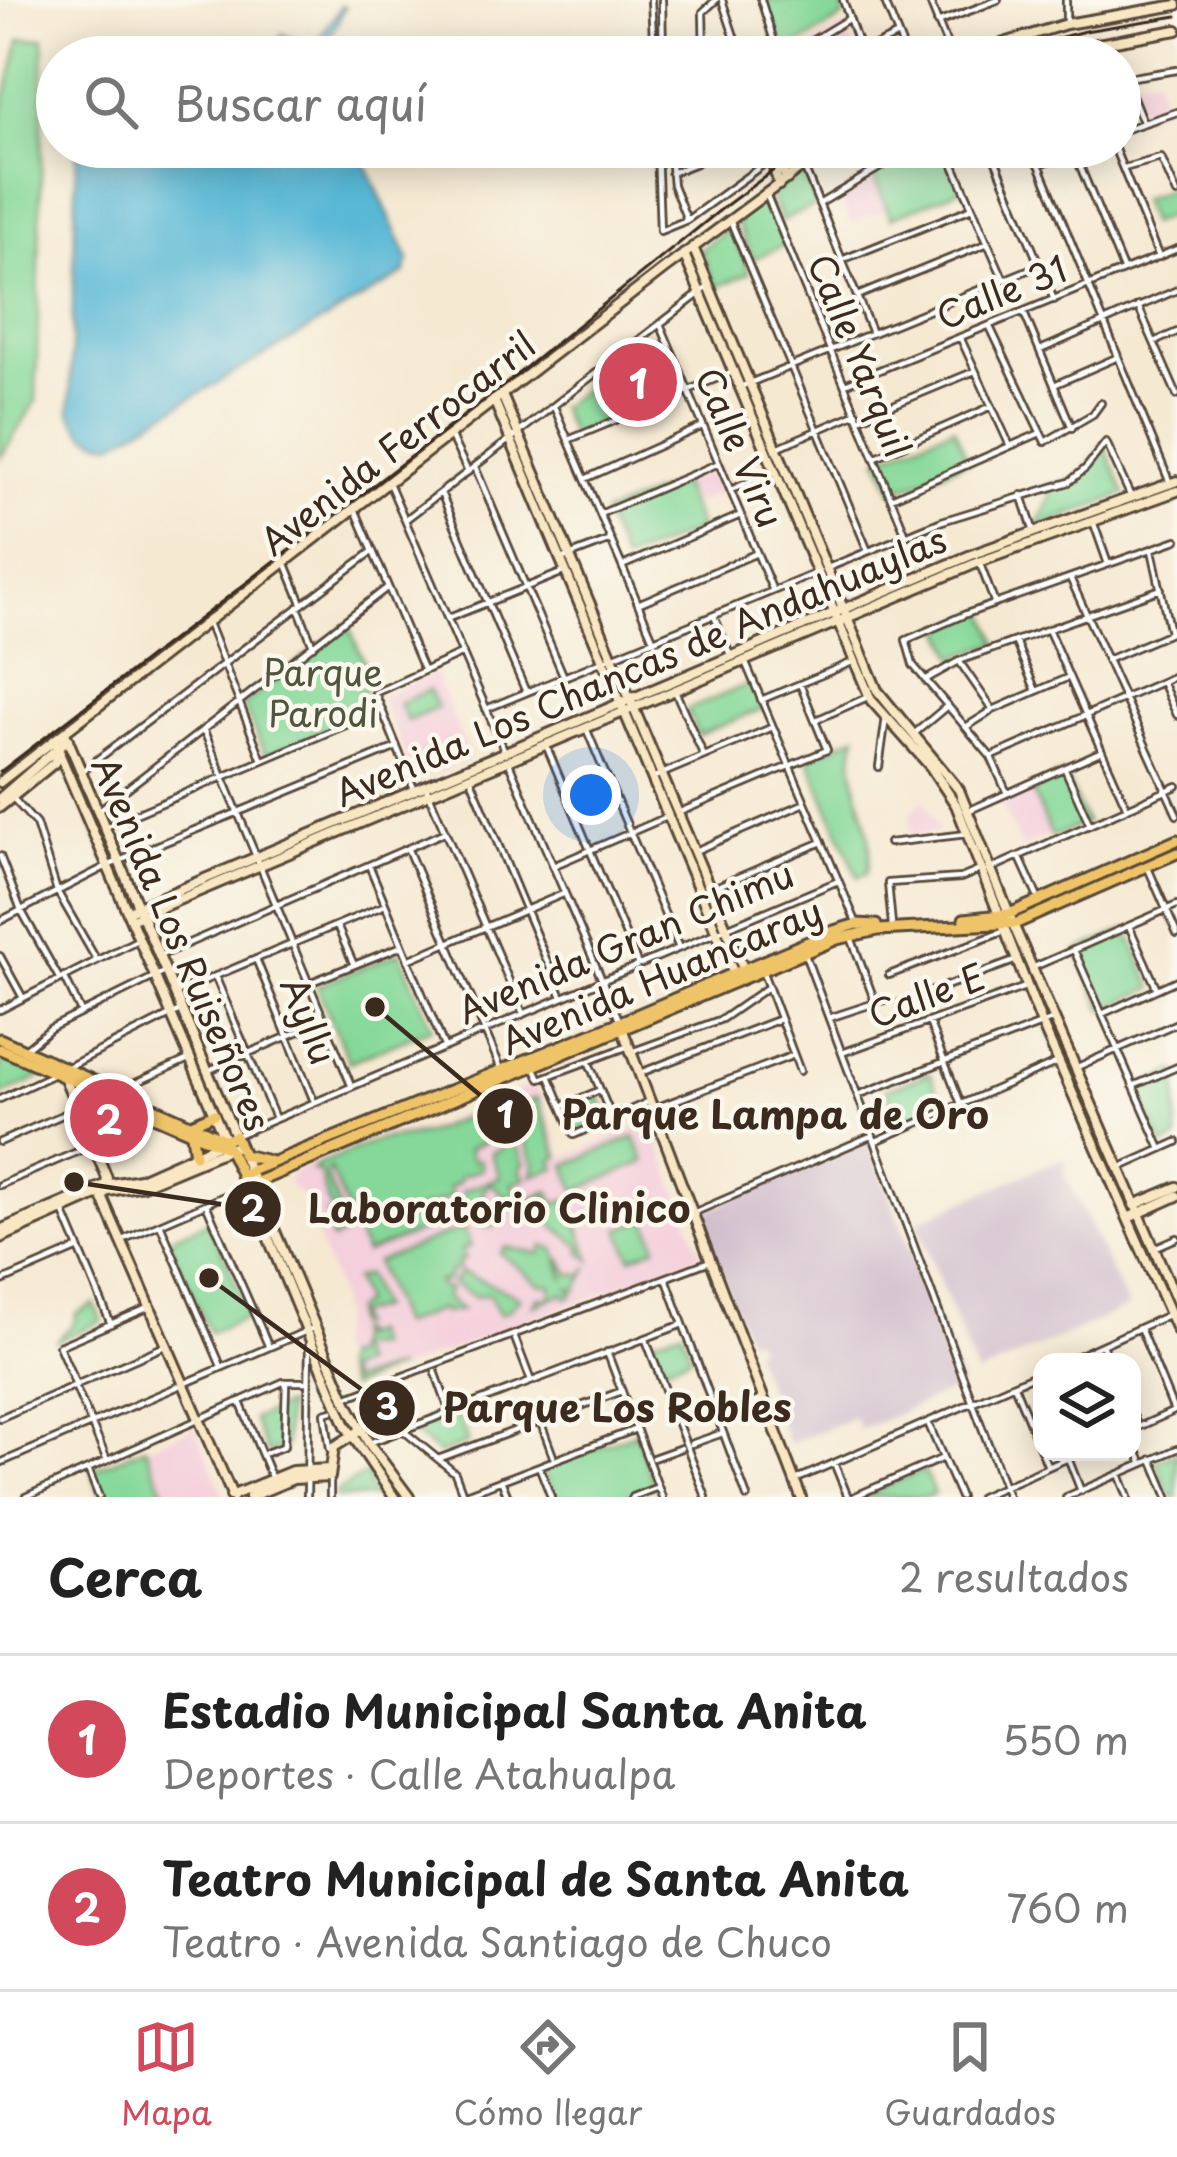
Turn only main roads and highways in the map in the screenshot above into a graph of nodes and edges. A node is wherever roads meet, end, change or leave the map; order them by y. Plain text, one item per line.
1 (1177, 5) edge
2 (1177, 30) edge
3 (1026, 36) edge
4 (1135, 36) edge
5 (778, 168) edge
6 (801, 168) edge
7 (783, 182) junction
8 (688, 250) junction
9 (745, 386) junction
10 (498, 397) junction
11 (515, 437) junction
12 (1175, 485) edge
13 (1035, 537) junction
14 (822, 571) junction
15 (841, 615) junction
16 (738, 656) junction
17 (628, 705) junction
18 (909, 737) junction
19 (61, 744) junction
20 (506, 757) junction
21 (53, 763) junction
22 (67, 772) junction
23 (0, 782) edge
24 (427, 790) junction
25 (0, 798) edge
26 (0, 807) edge
27 (964, 812) junction
28 (674, 815) junction
29 (1177, 840) edge
30 (1177, 853) edge
31 (985, 869) junction
32 (705, 891) junction
33 (136, 913) junction
34 (1005, 922) junction
35 (853, 929) junction
36 (739, 972) junction
37 (161, 973) junction
38 (178, 1011) junction
39 (621, 1026) junction
40 (0, 1039) edge
41 (0, 1049) edge
42 (60, 1073) junction
43 (214, 1114) junction
44 (190, 1130) junction
45 (231, 1145) junction
46 (195, 1155) junction
47 (280, 1160) junction
48 (248, 1179) junction
49 (1177, 1186) edge
50 (104, 1188) junction
51 (1177, 1196) edge
52 (1137, 1209) junction
53 (1126, 1213) junction
54 (0, 1233) edge
55 (1173, 1280) edge
56 (1177, 1301) edge
57 (1174, 1313) edge
58 (311, 1328) junction
59 (1177, 1330) edge
60 (361, 1430) junction
61 (351, 1436) junction
62 (307, 1473) junction
63 (231, 1497) edge
64 (250, 1497) edge
65 (394, 1497) edge
66 (409, 1497) edge
67 (801, 1497) edge

1 - 3 main road
2 - 4 main road
5 - 7 main road
6 - 7 main road, Avenida Ferrocarril
7 - 8 main road, Avenida Ferrocarril
8 - 9 main road
8 - 10 main road, Avenida Ferrocarril
9 - 14 main road
9 - 14 main road
10 - 11 main road
10 - 19 main road, Avenida Ferrocarril
11 - 17 main road
11 - 17 main road
12 - 13 main road, Avenida Los Chancas de Andahuaylas
12 - 13 main road, Avenida Los Chancas de Andahuaylas
13 - 15 main road, Avenida Los Chancas de Andahuaylas
13 - 15 main road, Avenida Los Chancas de Andahuaylas
14 - 15 main road
15 - 16 main road, Avenida Los Chancas de Andahuaylas
15 - 18 main road
15 - 18 main road
16 - 17 main road, Avenida Los Chancas de Andahuaylas
16 - 17 main road, Avenida Los Chancas de Andahuaylas
17 - 20 main road, Avenida Los Chancas de Andahuaylas
17 - 20 main road, Avenida Los Chancas de Andahuaylas
17 - 28 main road
18 - 27 main road
19 - 21 main road
19 - 22 main road, Avenida Los Ruiseñores
19 - 23 main road, Avenida Ferrocarril
19 - 25 main road
19 - 33 main road, Avenida Los Ruiseñores
20 - 24 main road, Avenida Los Chancas de Andahuaylas
20 - 24 main road, Avenida Los Chancas de Andahuaylas
21 - 22 main road
21 - 26 main road
22 - 33 main road, Avenida Los Ruiseñores
24 - 33 main road, Avenida Los Chancas de Andahuaylas
27 - 31 main road
27 - 31 main road
28 - 32 main road
28 - 32 main road
29 - 34 main road, Avenida Huancaray
30 - 34 main road, Avenida Huancaray
31 - 34 main road
32 - 36 main road
33 - 37 main road, Avenida Los Ruiseñores
33 - 37 main road, Avenida Los Ruiseñores
34 - 35 main road, Avenida Huancaray
34 - 35 main road, Avenida Huancaray
34 - 52 main road
34 - 53 main road
35 - 36 main road, Avenida Huancaray
35 - 39 main road, Avenida Huancaray
36 - 39 main road, Avenida Huancaray
37 - 38 main road, Avenida Los Ruiseñores
37 - 38 main road, Avenida Los Ruiseñores
38 - 43 main road, Avenida Los Ruiseñores
38 - 45 main road, Avenida Los Ruiseñores
39 - 47 main road, Avenida Huancaray
39 - 48 main road, Avenida Huancaray
39 - 67 main road
40 - 42 main road
41 - 42 main road
42 - 44 main road
42 - 44 main road
42 - 50 main road
43 - 44 main road
43 - 45 main road, Avenida Los Ruiseñores
44 - 45 main road
44 - 46 main road
45 - 46 main road
45 - 47 main road
45 - 48 main road, Avenida Los Ruiseñores
45 - 50 main road
46 - 50 main road
47 - 48 main road, Avenida Huancaray
48 - 58 main road, Avenida Los Ruiseñores
49 - 52 main road
50 - 54 main road
50 - 54 main road
50 - 63 main road
51 - 52 main road
52 - 53 main road
52 - 55 main road
53 - 57 main road
55 - 56 main road
57 - 59 main road
58 - 60 main road, Avenida Los Ruiseñores
58 - 61 main road, Avenida Los Ruiseñores
60 - 61 main road
60 - 66 main road, Avenida Los Ruiseñores
61 - 62 main road
61 - 65 main road, Avenida Los Ruiseñores
62 - 63 main road
62 - 64 main road

